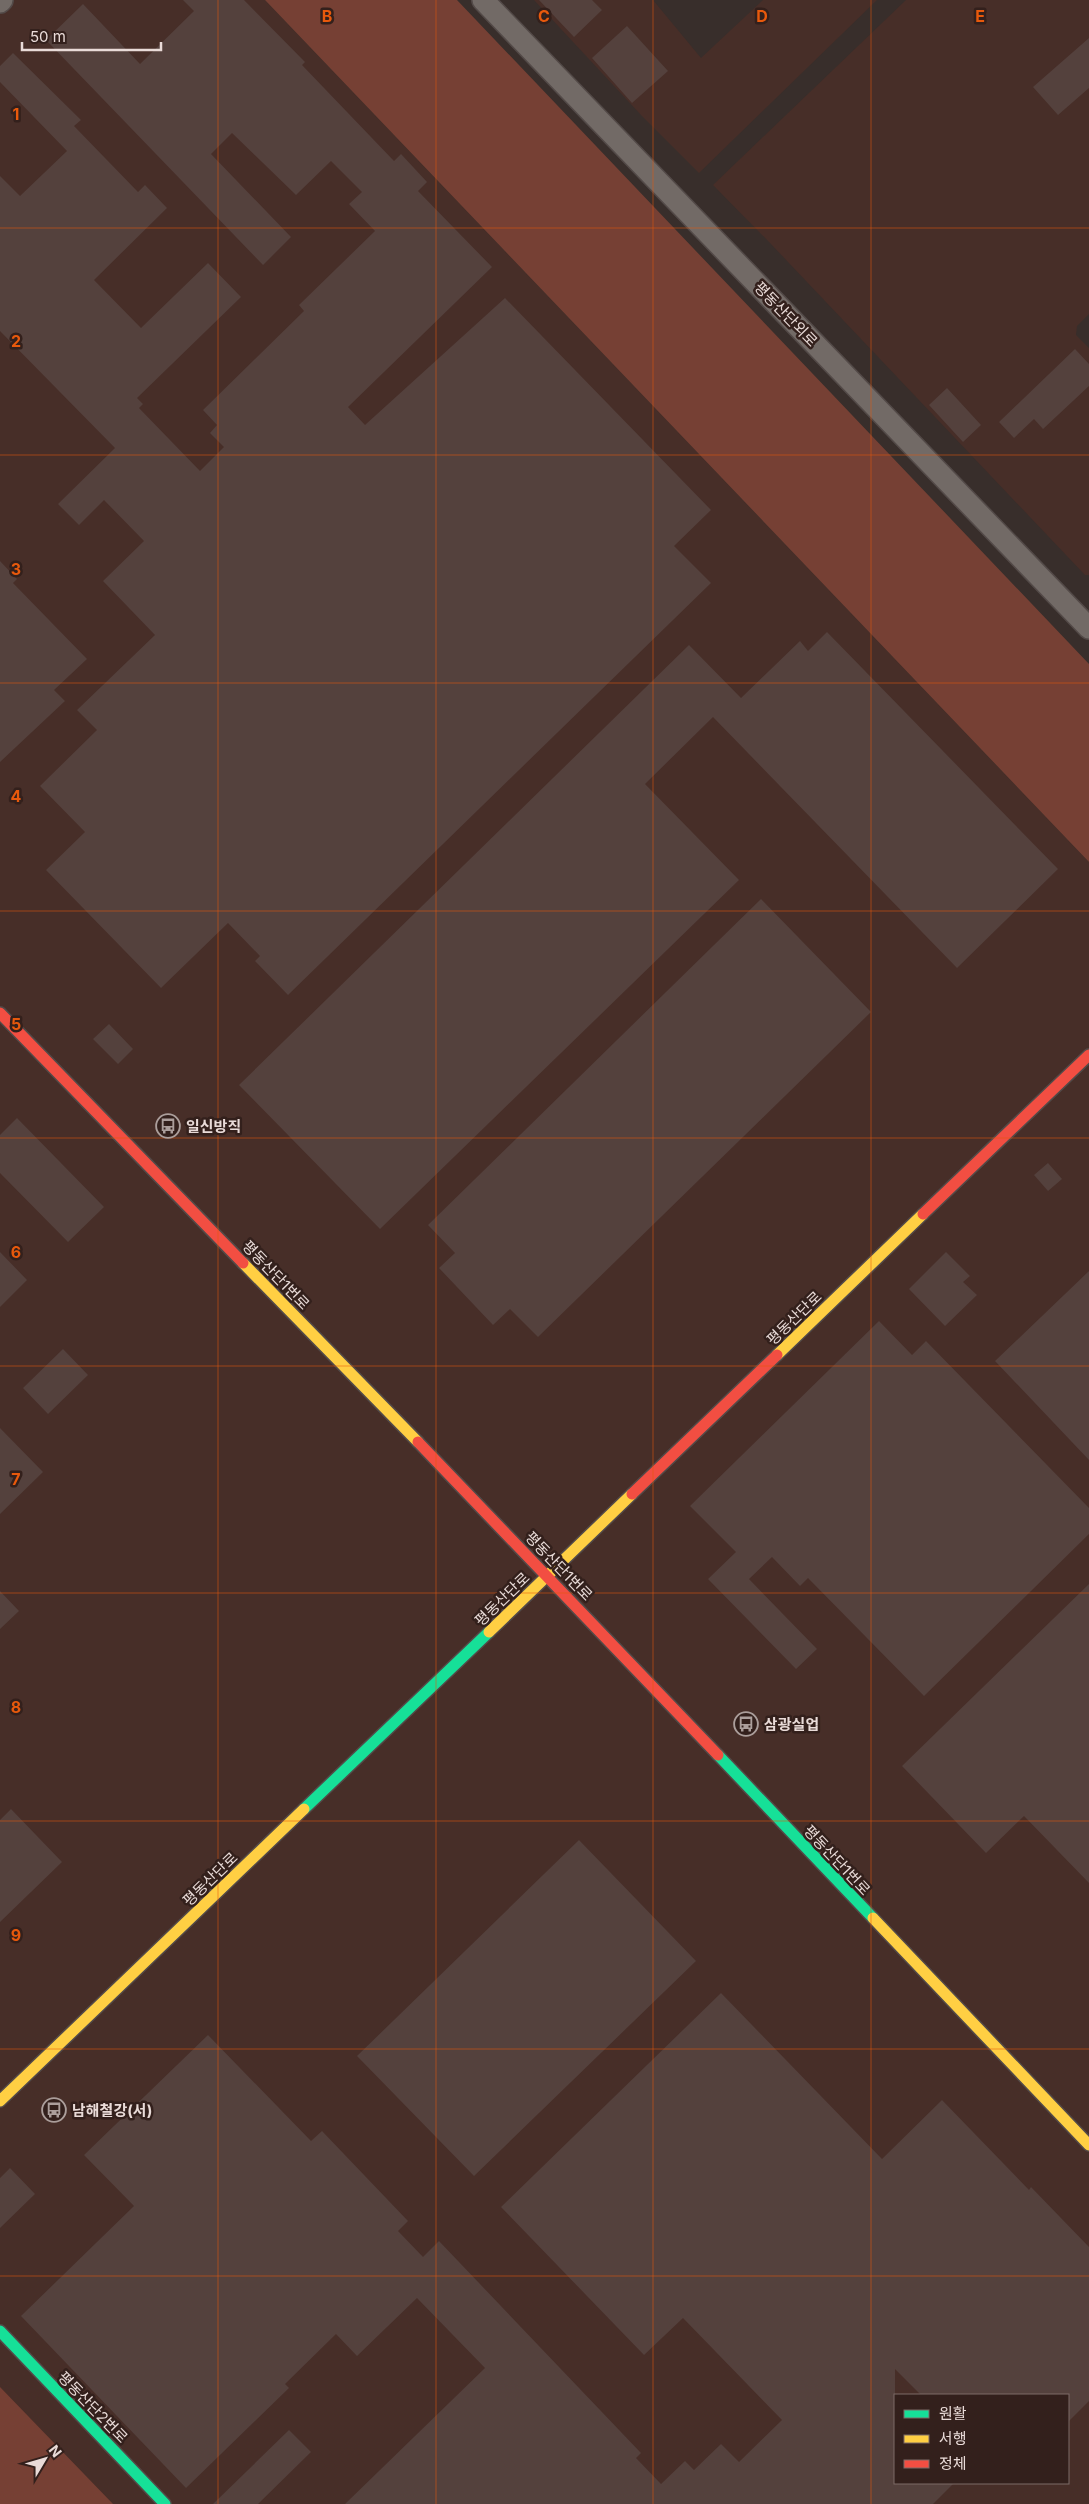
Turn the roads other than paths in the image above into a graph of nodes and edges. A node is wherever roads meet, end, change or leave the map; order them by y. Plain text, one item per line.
1 (483, 0) edge
2 (1089, 628) edge
3 (0, 1013) edge
4 (1089, 1055) edge
5 (548, 1576) junction
6 (0, 2101) edge
7 (1089, 2145) edge
8 (0, 2331) edge
9 (165, 2504) edge

1 - 2 street, 평동산단외로
3 - 5 street, 평동산단1번로
4 - 5 street, 평동산단로
5 - 6 street, 평동산단로
5 - 7 street, 평동산단1번로
8 - 9 street, 평동산단2번로

